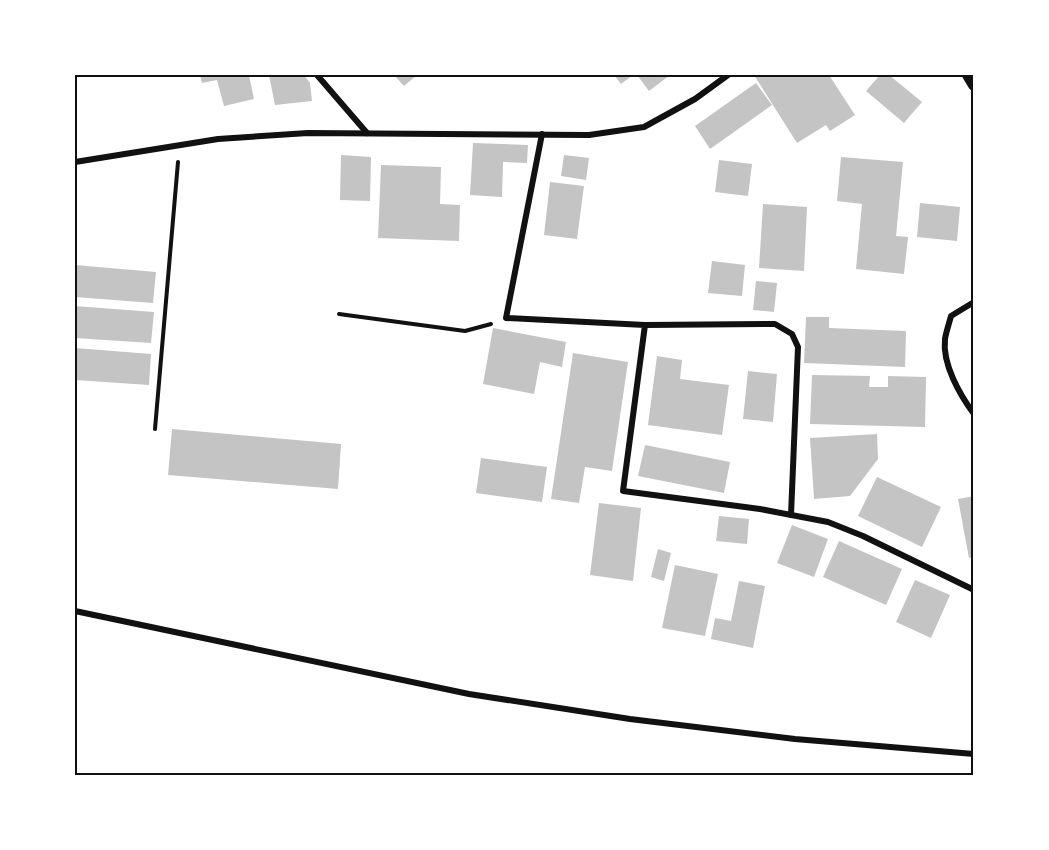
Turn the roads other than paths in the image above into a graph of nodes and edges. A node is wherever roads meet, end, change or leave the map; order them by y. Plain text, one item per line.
1 (317, 75) edge
2 (728, 75) edge
3 (968, 75) edge
4 (974, 85) edge
5 (366, 133) junction
6 (542, 134) junction
7 (75, 162) edge
8 (974, 302) edge
9 (645, 325) junction
10 (974, 414) edge
11 (791, 515) junction
12 (974, 590) edge
13 (75, 611) edge
14 (974, 754) edge

1 - 5 street
2 - 6 street
3 - 4 main road
5 - 6 street
5 - 7 street
6 - 9 street
8 - 10 street
9 - 11 street
9 - 11 street
11 - 12 street
13 - 14 street

